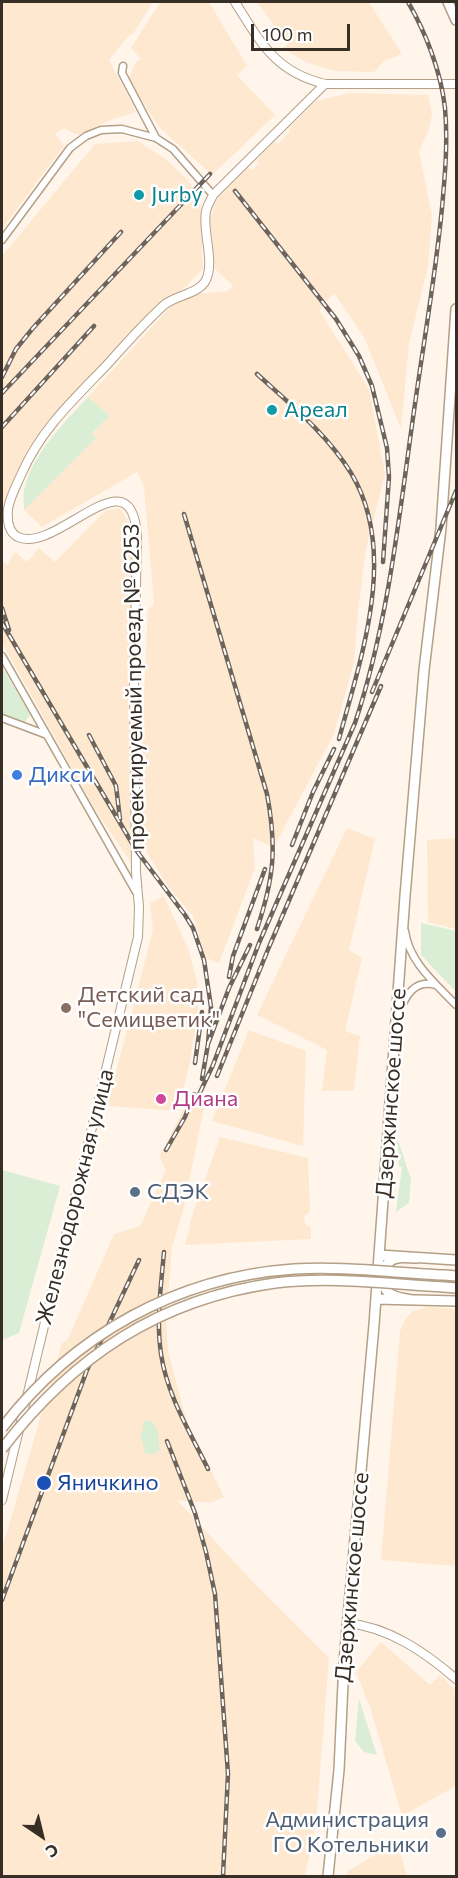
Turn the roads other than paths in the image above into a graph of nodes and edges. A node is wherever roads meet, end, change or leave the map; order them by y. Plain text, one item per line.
1 (235, 2) edge
2 (448, 2) edge
3 (456, 20) edge
4 (123, 66) dead end
5 (326, 84) junction
6 (456, 84) edge
7 (156, 138) junction
8 (213, 195) junction
9 (2, 240) edge
10 (456, 309) edge
11 (2, 656) edge
12 (2, 718) edge
13 (47, 735) junction
14 (137, 893) junction
15 (404, 919) junction
16 (437, 985) junction
17 (456, 1005) edge
18 (397, 1016) junction
19 (379, 1256) junction
20 (417, 1258) junction
21 (456, 1260) edge
22 (456, 1276) edge
23 (456, 1288) edge
24 (376, 1299) junction
25 (412, 1300) junction
26 (456, 1301) edge
27 (2, 1428) edge
28 (2, 1449) edge
29 (2, 1500) edge
30 (348, 1623) junction
31 (456, 1680) edge
32 (328, 1876) edge

1 - 5 street
2 - 3 main road
4 - 7 street
5 - 6 street
5 - 8 street
7 - 8 street
7 - 9 street
8 - 14 street, проектируемый проезд № 6253
10 - 15 main road, Дзержинское шоссе
11 - 13 street
12 - 13 street
13 - 14 street
14 - 29 street, Железнодорожная улица
15 - 16 street
15 - 18 main road, Дзержинское шоссе
16 - 17 street
16 - 18 street
18 - 19 main road, Дзержинское шоссе
19 - 20 main road
19 - 24 main road, Дзержинское шоссе
20 - 21 main road
20 - 25 main road
22 - 27 main road, bridge
23 - 28 main road, bridge
24 - 25 main road
24 - 30 main road, Дзержинское шоссе
25 - 26 main road
30 - 31 street
30 - 32 main road, Дзержинское шоссе

